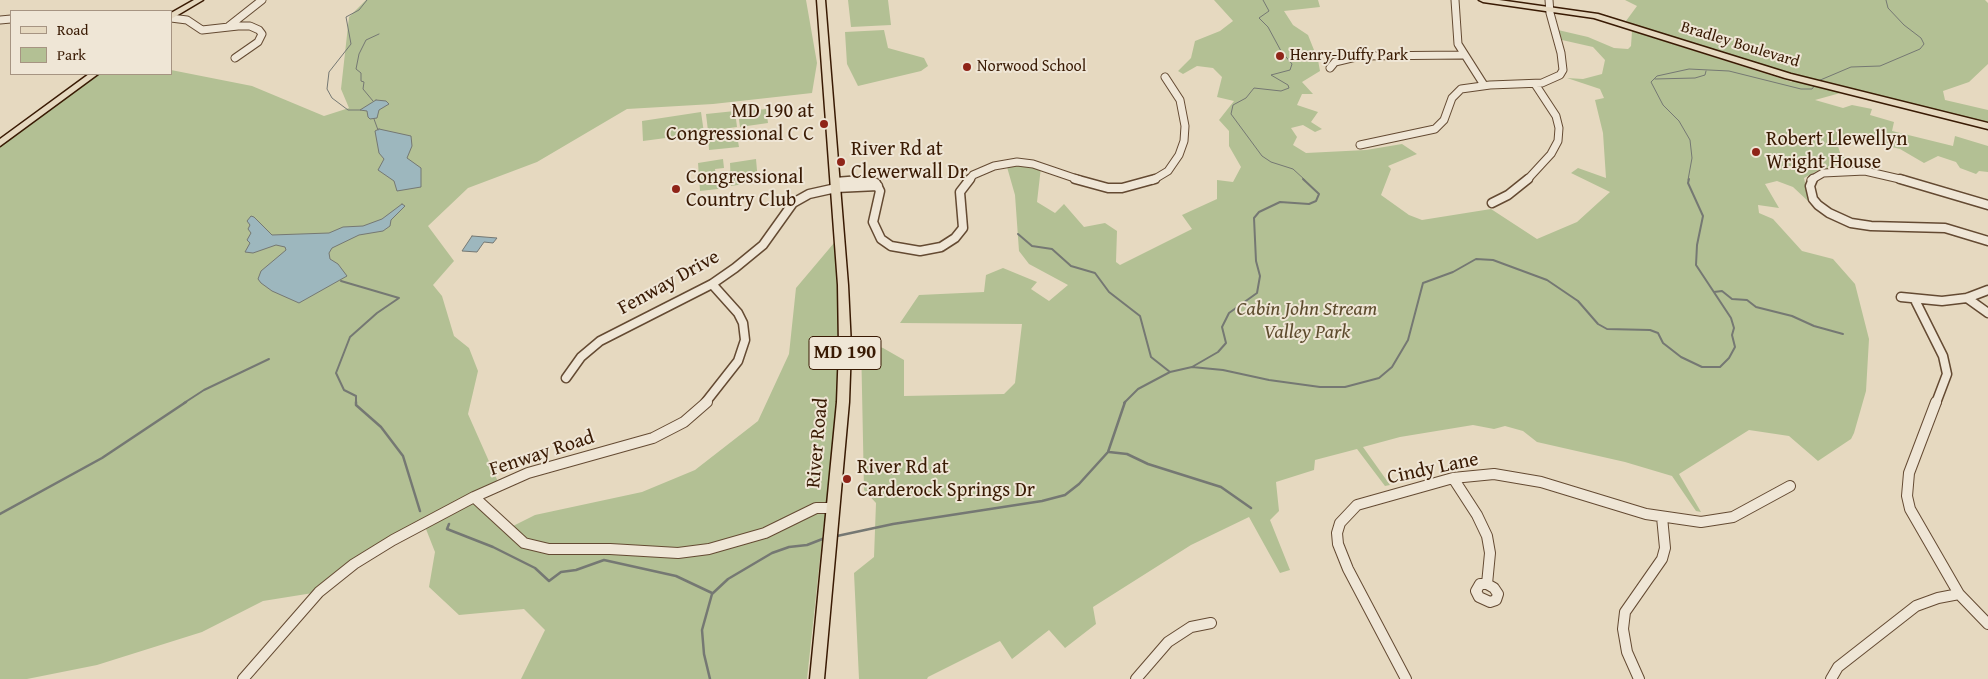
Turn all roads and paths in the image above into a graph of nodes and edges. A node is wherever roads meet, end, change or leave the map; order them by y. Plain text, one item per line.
1 (200, 0) edge
2 (262, 0) edge
3 (821, 0) edge
4 (1455, 0) edge
5 (1482, 0) edge
6 (1549, 4) edge
7 (172, 17) edge
8 (172, 18) edge
9 (229, 26) junction
10 (1463, 55) junction
11 (235, 58) dead end
12 (1330, 68) dead end
13 (93, 75) edge
14 (1165, 77) dead end
15 (1535, 84) junction
16 (1484, 85) junction
17 (1988, 126) edge
18 (0, 144) edge
19 (1360, 145) dead end
20 (835, 185) junction
21 (1492, 203) dead end
22 (1988, 205) edge
23 (1988, 240) edge
24 (712, 284) junction
25 (1988, 290) edge
26 (1902, 297) dead end
27 (1967, 298) junction
28 (1915, 300) junction
29 (1988, 314) edge
30 (566, 378) dead end
31 (1453, 478) junction
32 (1790, 486) dead end
33 (474, 497) junction
34 (832, 508) junction
35 (1662, 518) junction
36 (1487, 584) dead end
37 (1959, 594) junction
38 (1211, 623) dead end
39 (1988, 624) edge
40 (243, 679) edge
41 (817, 679) edge
42 (1136, 679) edge
43 (1406, 679) edge
44 (1639, 679) edge
45 (1831, 679) edge

1 - 7 main road
2 - 9 street
3 - 20 main road, River Road / MD 190
4 - 10 street
5 - 6 main road, Bradley Boulevard
6 - 15 street
6 - 17 main road, Bradley Boulevard
8 - 9 street
9 - 11 street
10 - 12 street
10 - 16 street
13 - 18 main road
14 - 20 street, Fenway Drive
15 - 16 street
15 - 21 street
16 - 19 street
20 - 24 street, Fenway Drive
20 - 34 main road, River Road / MD 190
22 - 23 street
24 - 30 street, Fenway Drive
24 - 33 street, Fenway Road
25 - 27 street
26 - 28 street
27 - 28 street
27 - 29 street
28 - 37 street
31 - 35 street, Cindy Lane
31 - 36 street
31 - 43 street, Cindy Lane
32 - 35 street, Cindy Lane
33 - 34 street
33 - 40 street, Fenway Road
34 - 41 main road, River Road / MD 190
35 - 44 street
37 - 39 street
37 - 45 street
38 - 42 street

